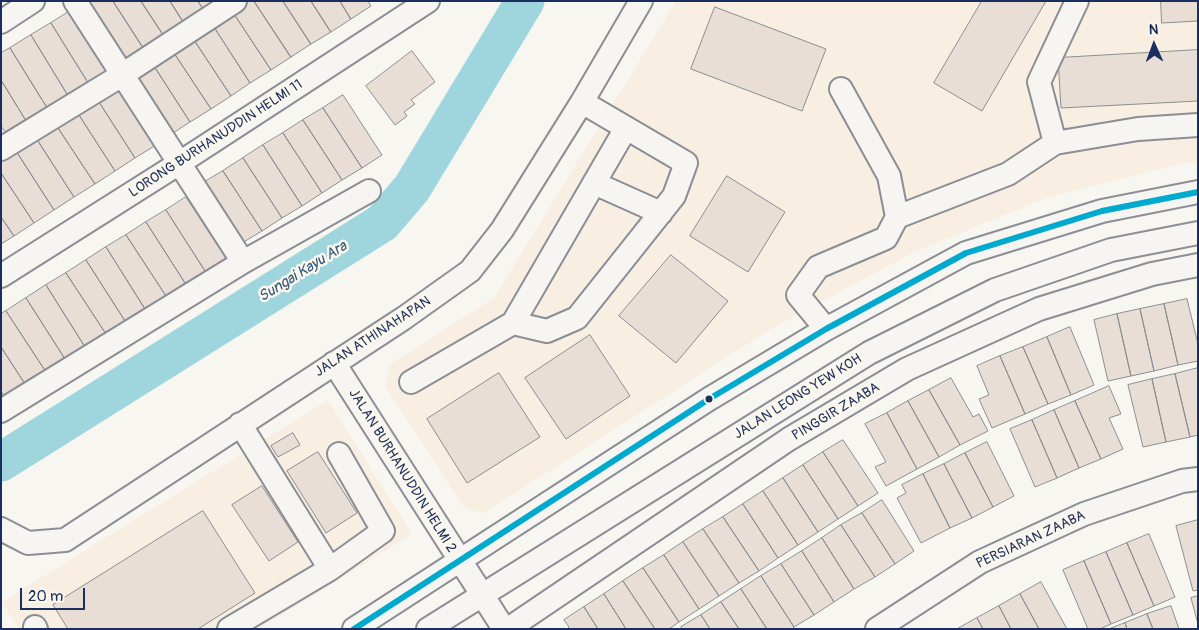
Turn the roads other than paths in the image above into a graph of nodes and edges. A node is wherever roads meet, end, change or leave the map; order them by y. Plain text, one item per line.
1 (34, 1) edge
2 (75, 1) edge
3 (235, 1) edge
4 (428, 1) edge
5 (641, 1) edge
6 (1077, 1) edge
7 (1, 22) edge
8 (122, 75) junction
9 (841, 89) dead end
10 (582, 102) junction
11 (1198, 124) edge
12 (626, 128) junction
13 (1054, 143) junction
14 (1, 149) edge
15 (178, 164) junction
16 (594, 183) junction
17 (369, 191) dead end
18 (1198, 192) edge
19 (661, 213) junction
20 (897, 217) junction
21 (1198, 233) edge
22 (243, 262) junction
23 (1198, 265) edge
24 (1, 276) edge
25 (513, 323) junction
26 (826, 328) junction
27 (334, 363) junction
28 (411, 382) dead end
29 (1, 411) edge
30 (240, 424) junction
31 (340, 454) dead end
32 (1198, 479) edge
33 (1, 529) edge
34 (459, 560) junction
35 (330, 569) junction
36 (482, 596) junction
37 (229, 629) edge
38 (354, 629) edge
39 (428, 629) edge
40 (504, 629) edge
41 (508, 629) edge
42 (877, 629) edge

1 - 7 street
2 - 8 street
3 - 8 street
4 - 15 street, LORONG BURHANUDDIN HELMI 11
5 - 10 street, JALAN ATHINAHAPAN
6 - 13 street
8 - 14 street
8 - 15 street
9 - 20 street
10 - 12 street
10 - 27 street, JALAN ATHINAHAPAN
11 - 13 street
12 - 16 street
12 - 19 street
13 - 20 street
15 - 22 street
15 - 24 street, LORONG BURHANUDDIN HELMI 11
16 - 19 street
16 - 25 street
17 - 22 street
18 - 26 street
19 - 25 street
20 - 26 street
21 - 36 street, JALAN LEONG YEW KOH
22 - 29 street
23 - 41 street, PINGGIR ZAABA
25 - 28 street
26 - 34 street
27 - 30 street, JALAN ATHINAHAPAN
27 - 34 street, JALAN BURHANUDDIN HELMI 2
30 - 33 street, JALAN ATHINAHAPAN
30 - 35 street
31 - 35 street
32 - 42 street, PERSIARAN ZAABA
34 - 36 street, JALAN BURHANUDDIN HELMI 2
34 - 38 street
35 - 37 street
36 - 39 street, JALAN LEONG YEW KOH
36 - 40 street, JALAN BURHANUDDIN HELMI 2

